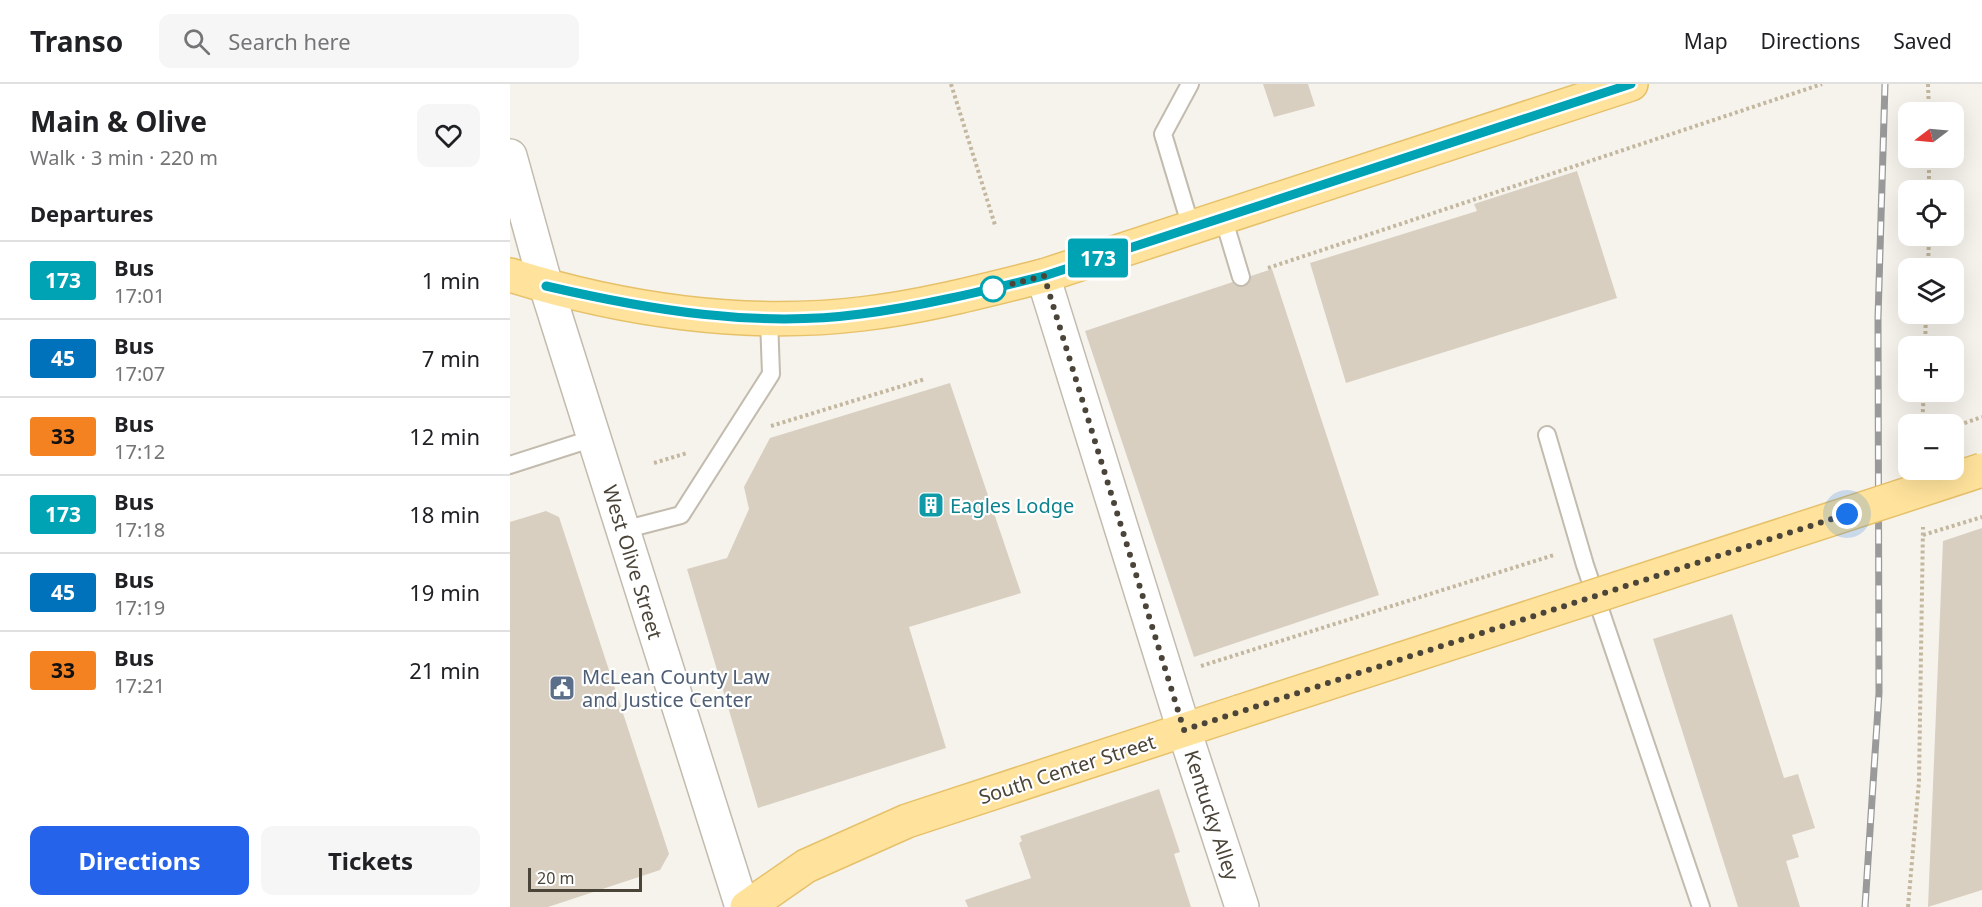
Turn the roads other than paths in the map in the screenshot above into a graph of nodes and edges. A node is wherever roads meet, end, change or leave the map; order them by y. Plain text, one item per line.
1 (1190, 84) edge
2 (1631, 84) edge
3 (510, 156) edge
4 (1223, 217) junction
5 (1191, 228) junction
6 (510, 275) edge
7 (1044, 276) junction
8 (1241, 277) road end
9 (546, 286) junction
10 (769, 319) junction
11 (1547, 435) dead end
12 (594, 438) junction
13 (510, 465) edge
14 (1982, 470) edge
15 (623, 530) junction
16 (1184, 730) junction
17 (742, 907) edge
18 (747, 907) edge
19 (1242, 907) edge
20 (1701, 907) edge

1 - 5 lane
2 - 4 main road
3 - 9 street, West Olive Street
4 - 5 main road
4 - 8 lane
5 - 7 main road
6 - 9 main road
7 - 10 main road
7 - 16 street, Kentucky Alley
9 - 10 main road
9 - 12 street, West Olive Street
10 - 15 lane
11 - 20 lane
12 - 13 lane
12 - 15 street, West Olive Street
14 - 16 main road, South Center Street, bridge
15 - 17 street, West Olive Street
16 - 18 main road, South Center Street
16 - 19 street, Kentucky Alley

